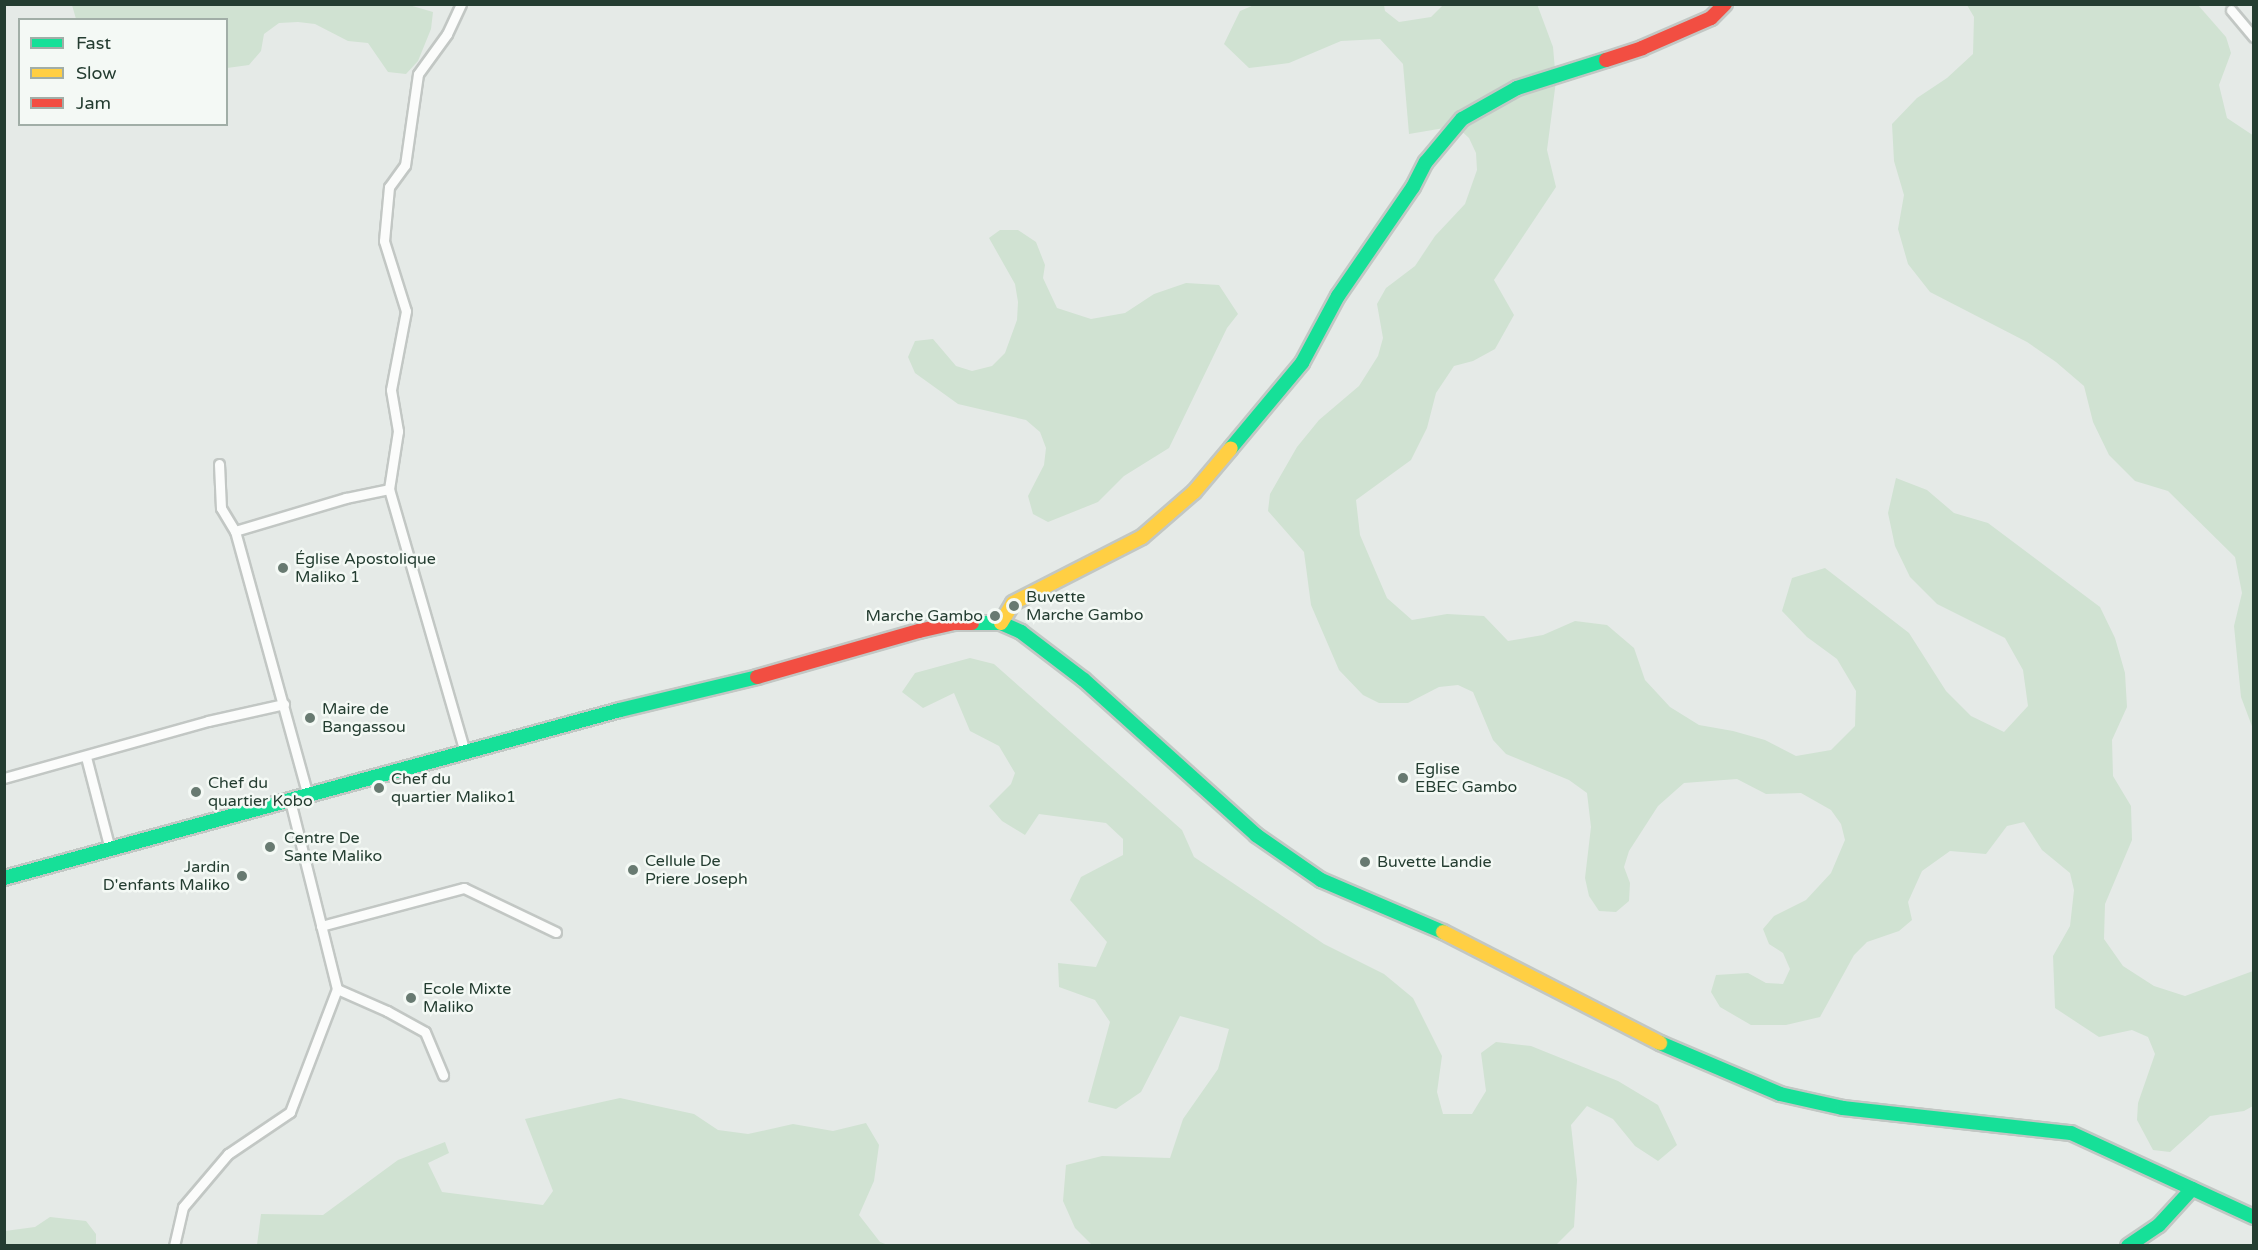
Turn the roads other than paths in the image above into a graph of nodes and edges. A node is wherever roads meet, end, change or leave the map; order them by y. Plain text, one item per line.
1 (461, 4) edge
2 (1725, 4) edge
3 (2231, 10) dead end
4 (2253, 37) edge
5 (219, 464) dead end
6 (389, 489) junction
7 (235, 531) junction
8 (1001, 623) junction
9 (284, 704) junction
10 (465, 752) junction
11 (86, 756) junction
12 (4, 778) edge
13 (308, 796) junction
14 (290, 801) junction
15 (110, 849) junction
16 (4, 878) edge
17 (321, 926) junction
18 (556, 932) dead end
19 (337, 989) junction
20 (442, 1075) dead end
21 (2192, 1189) junction
22 (2253, 1217) edge
23 (174, 1245) edge
24 (2128, 1245) edge

1 - 6 street
2 - 8 main road
3 - 4 street
5 - 7 street
6 - 7 street
6 - 10 street
7 - 9 street
8 - 10 main road
8 - 21 main road
9 - 11 street
9 - 13 street
10 - 13 main road
11 - 12 street
11 - 15 street
13 - 14 main road
14 - 15 main road
14 - 17 street
15 - 16 main road
17 - 18 street
17 - 19 street
19 - 20 street
19 - 23 street
21 - 22 main road
21 - 24 main road

